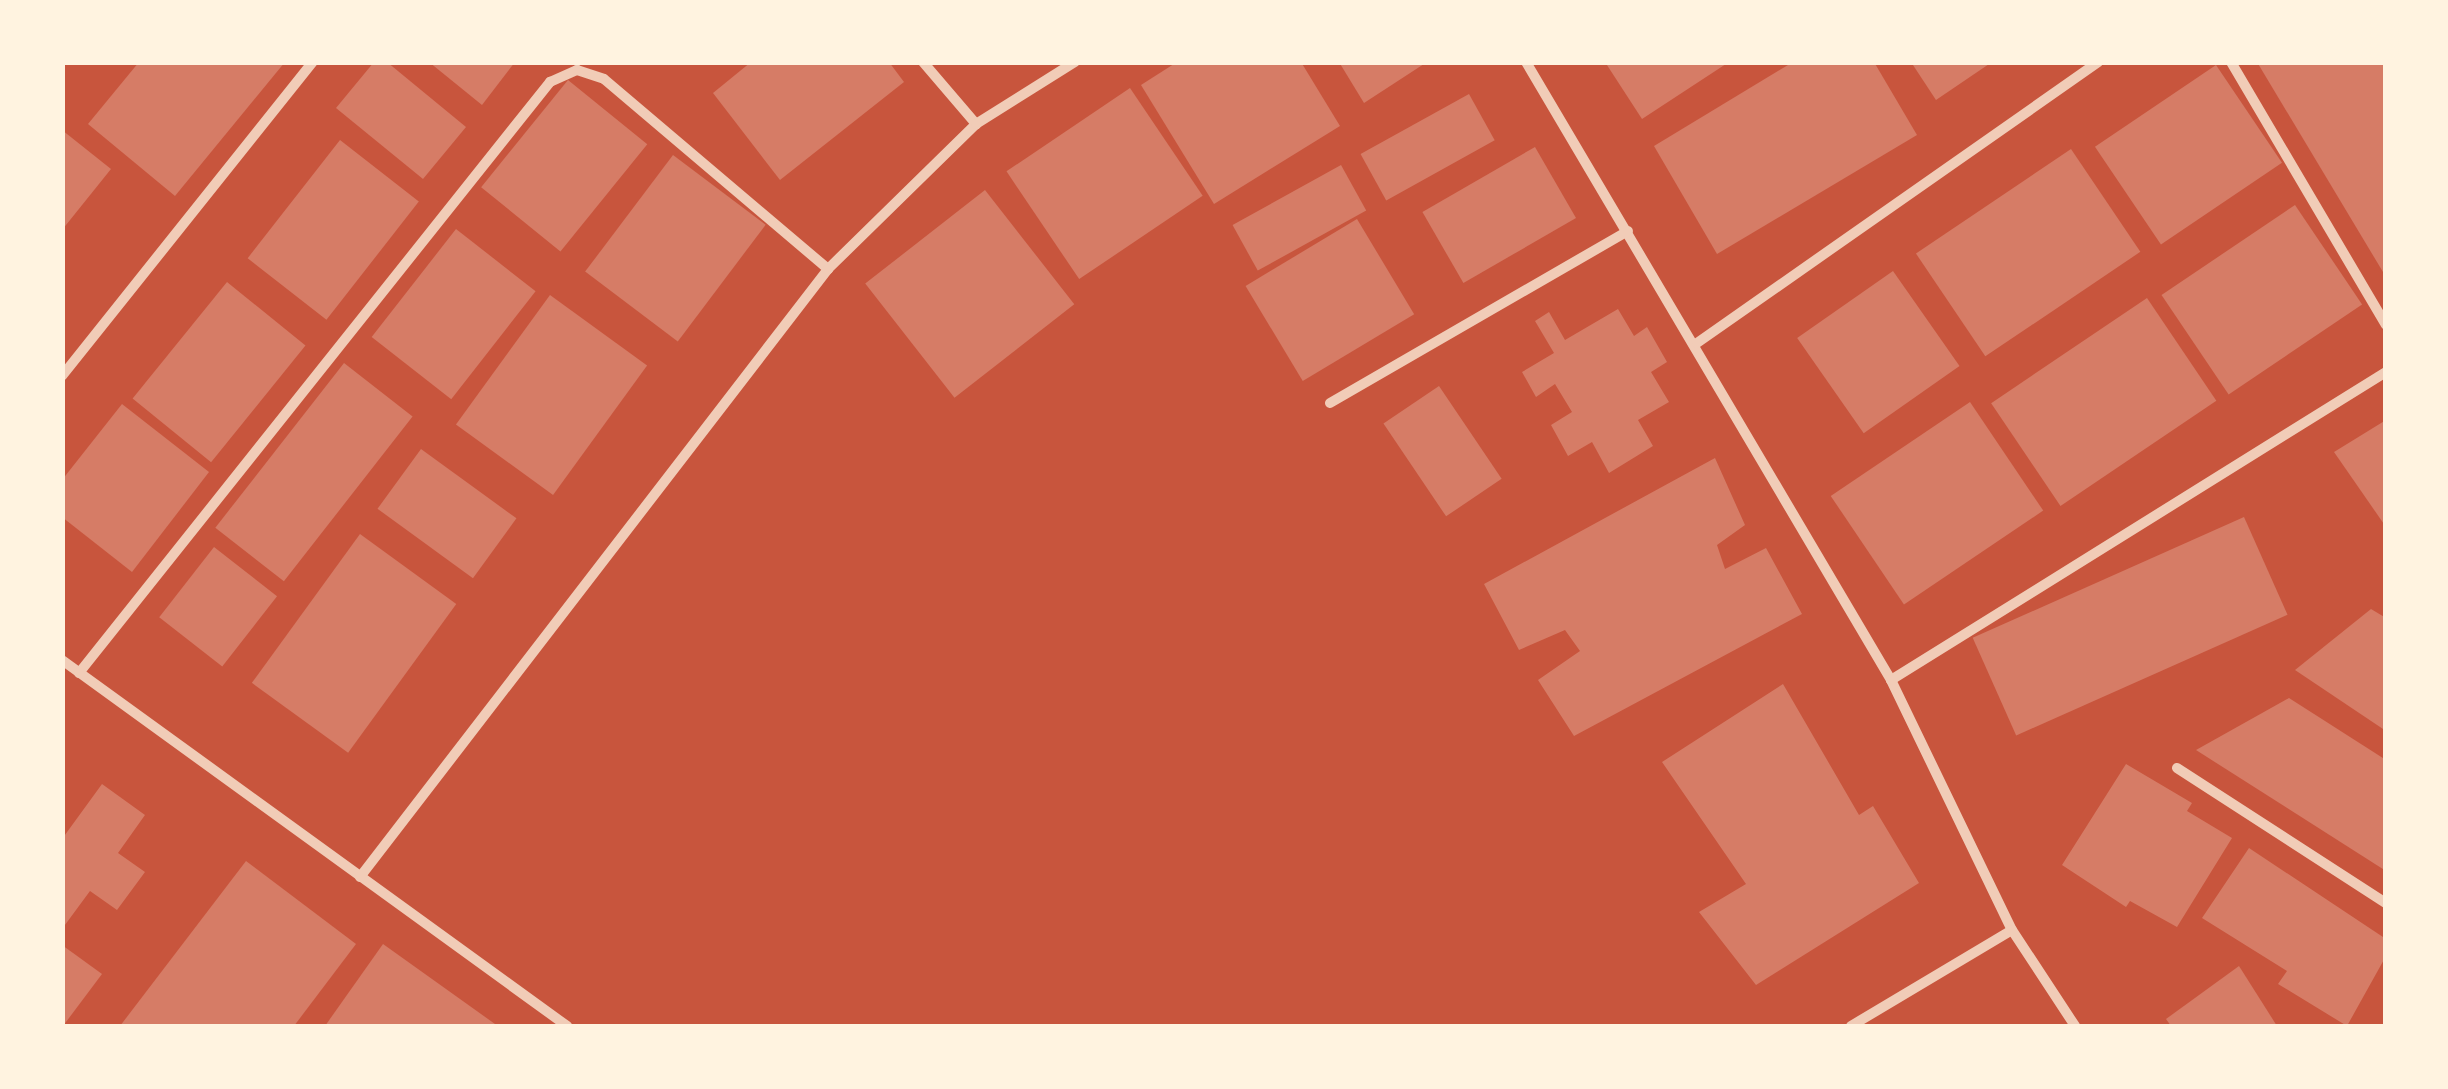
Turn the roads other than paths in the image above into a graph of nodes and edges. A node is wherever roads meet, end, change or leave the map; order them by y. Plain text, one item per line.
1 (313, 62) edge
2 (923, 62) edge
3 (1075, 62) edge
4 (1526, 62) edge
5 (2098, 62) edge
6 (2231, 62) edge
7 (976, 124) junction
8 (1628, 231) junction
9 (828, 269) junction
10 (2386, 325) edge
11 (1697, 343) junction
12 (2386, 372) edge
13 (62, 376) edge
14 (1330, 403) dead end
15 (62, 660) edge
16 (79, 673) junction
17 (1891, 680) junction
18 (2177, 768) dead end
19 (360, 878) junction
20 (2386, 903) edge
21 (2012, 930) junction
22 (567, 1026) edge
23 (1851, 1026) edge
24 (2075, 1026) edge

1 - 13 street
2 - 7 street
3 - 7 street
4 - 8 street
5 - 11 street
6 - 10 street
7 - 9 street
8 - 11 street
8 - 14 street
9 - 16 street
9 - 19 street
11 - 17 street
12 - 17 street
15 - 16 street
16 - 19 street
17 - 21 street
18 - 20 street
19 - 22 street
21 - 23 street
21 - 24 street

